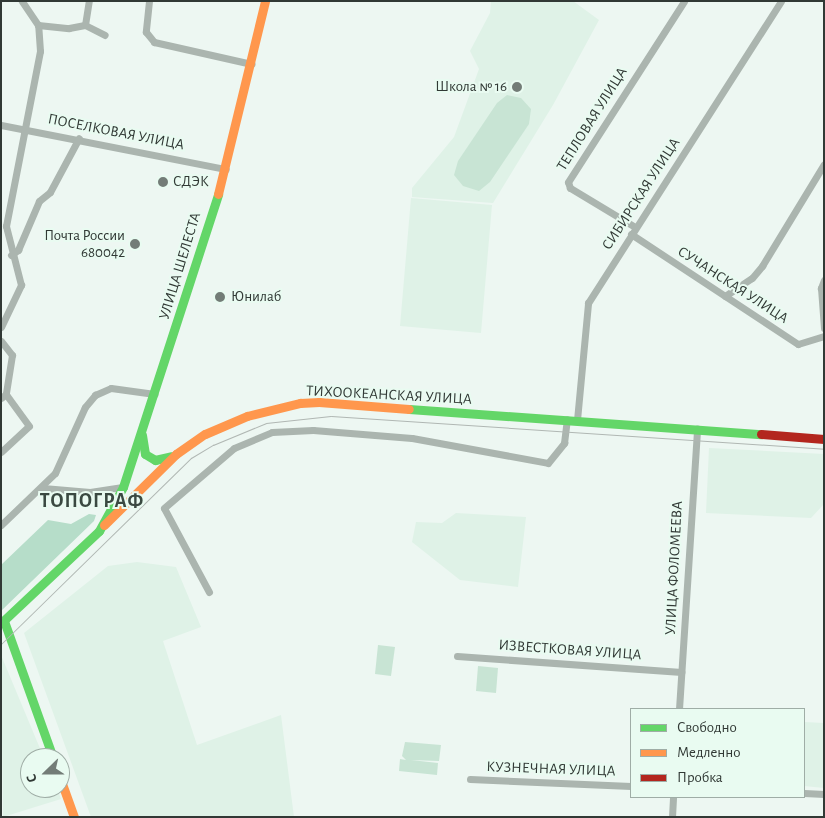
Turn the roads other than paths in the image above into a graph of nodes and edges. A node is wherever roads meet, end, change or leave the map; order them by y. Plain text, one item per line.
1 (22, 1) edge
2 (88, 1) edge
3 (149, 1) edge
4 (265, 1) edge
5 (684, 1) edge
6 (781, 1) edge
7 (38, 25) junction
8 (85, 25) junction
9 (105, 35) dead end
10 (252, 64) junction
11 (1, 125) edge
12 (27, 129) junction
13 (79, 138) junction
14 (824, 164) edge
15 (226, 169) junction
16 (4, 226) edge
17 (635, 227) junction
18 (631, 234) junction
19 (11, 255) junction
20 (824, 280) edge
21 (725, 296) junction
22 (1, 327) edge
23 (824, 328) edge
24 (824, 336) edge
25 (1, 341) edge
26 (155, 394) junction
27 (4, 396) edge
28 (572, 420) junction
29 (697, 429) junction
30 (142, 435) junction
31 (824, 438) edge
32 (1, 452) edge
33 (176, 454) junction
34 (123, 487) junction
35 (43, 488) junction
36 (1, 525) edge
37 (99, 530) junction
38 (209, 592) dead end
39 (3, 622) edge
40 (456, 656) dead end
41 (681, 672) junction
42 (679, 708) edge
43 (49, 748) edge
44 (470, 779) dead end
45 (630, 786) edge
46 (805, 793) edge
47 (824, 794) edge
48 (67, 798) edge
49 (673, 798) edge
50 (74, 817) edge
51 (672, 817) edge

1 - 7 street
2 - 8 street
3 - 10 street
4 - 10 main road, УЛИЦА ШЕЛЕСТА
5 - 17 street, ТЕПЛОВАЯ УЛИЦА
6 - 17 street, СИБИРСКАЯ УЛИЦА
7 - 8 street
7 - 12 street
8 - 9 street
10 - 15 main road, УЛИЦА ШЕЛЕСТА
11 - 12 street, ПОСЕЛКОВАЯ УЛИЦА
12 - 13 street, ПОСЕЛКОВАЯ УЛИЦА
12 - 16 street
13 - 15 street, ПОСЕЛКОВАЯ УЛИЦА
13 - 19 street
14 - 21 street
15 - 26 main road, УЛИЦА ШЕЛЕСТА
16 - 19 street
17 - 18 street, СИБИРСКАЯ УЛИЦА
18 - 21 street, СУЧАНСКАЯ УЛИЦА
18 - 28 street, СИБИРСКАЯ УЛИЦА
19 - 22 street
20 - 23 street
21 - 24 street, СУЧАНСКАЯ УЛИЦА
25 - 27 street
26 - 30 main road, УЛИЦА ШЕЛЕСТА
26 - 35 street
27 - 32 street
28 - 29 main road, ТИХООКЕАНСКАЯ УЛИЦА
28 - 33 main road, ТИХООКЕАНСКАЯ УЛИЦА
28 - 38 street, СИБИРСКАЯ УЛИЦА
29 - 31 main road, ТИХООКЕАНСКАЯ УЛИЦА
29 - 41 street, УЛИЦА ФОЛОМЕЕВА
30 - 33 main road
30 - 34 main road, УЛИЦА ШЕЛЕСТА
33 - 37 main road, ТИХООКЕАНСКАЯ УЛИЦА
34 - 35 street
34 - 37 main road, УЛИЦА ШЕЛЕСТА
35 - 36 street
37 - 39 main road, ТИХООКЕАНСКАЯ УЛИЦА
39 - 43 main road
40 - 41 street, ИЗВЕСТКОВАЯ УЛИЦА
41 - 42 street, УЛИЦА ФОЛОМЕЕВА
44 - 45 street, КУЗНЕЧНАЯ УЛИЦА
46 - 47 street
48 - 50 main road
49 - 51 street

